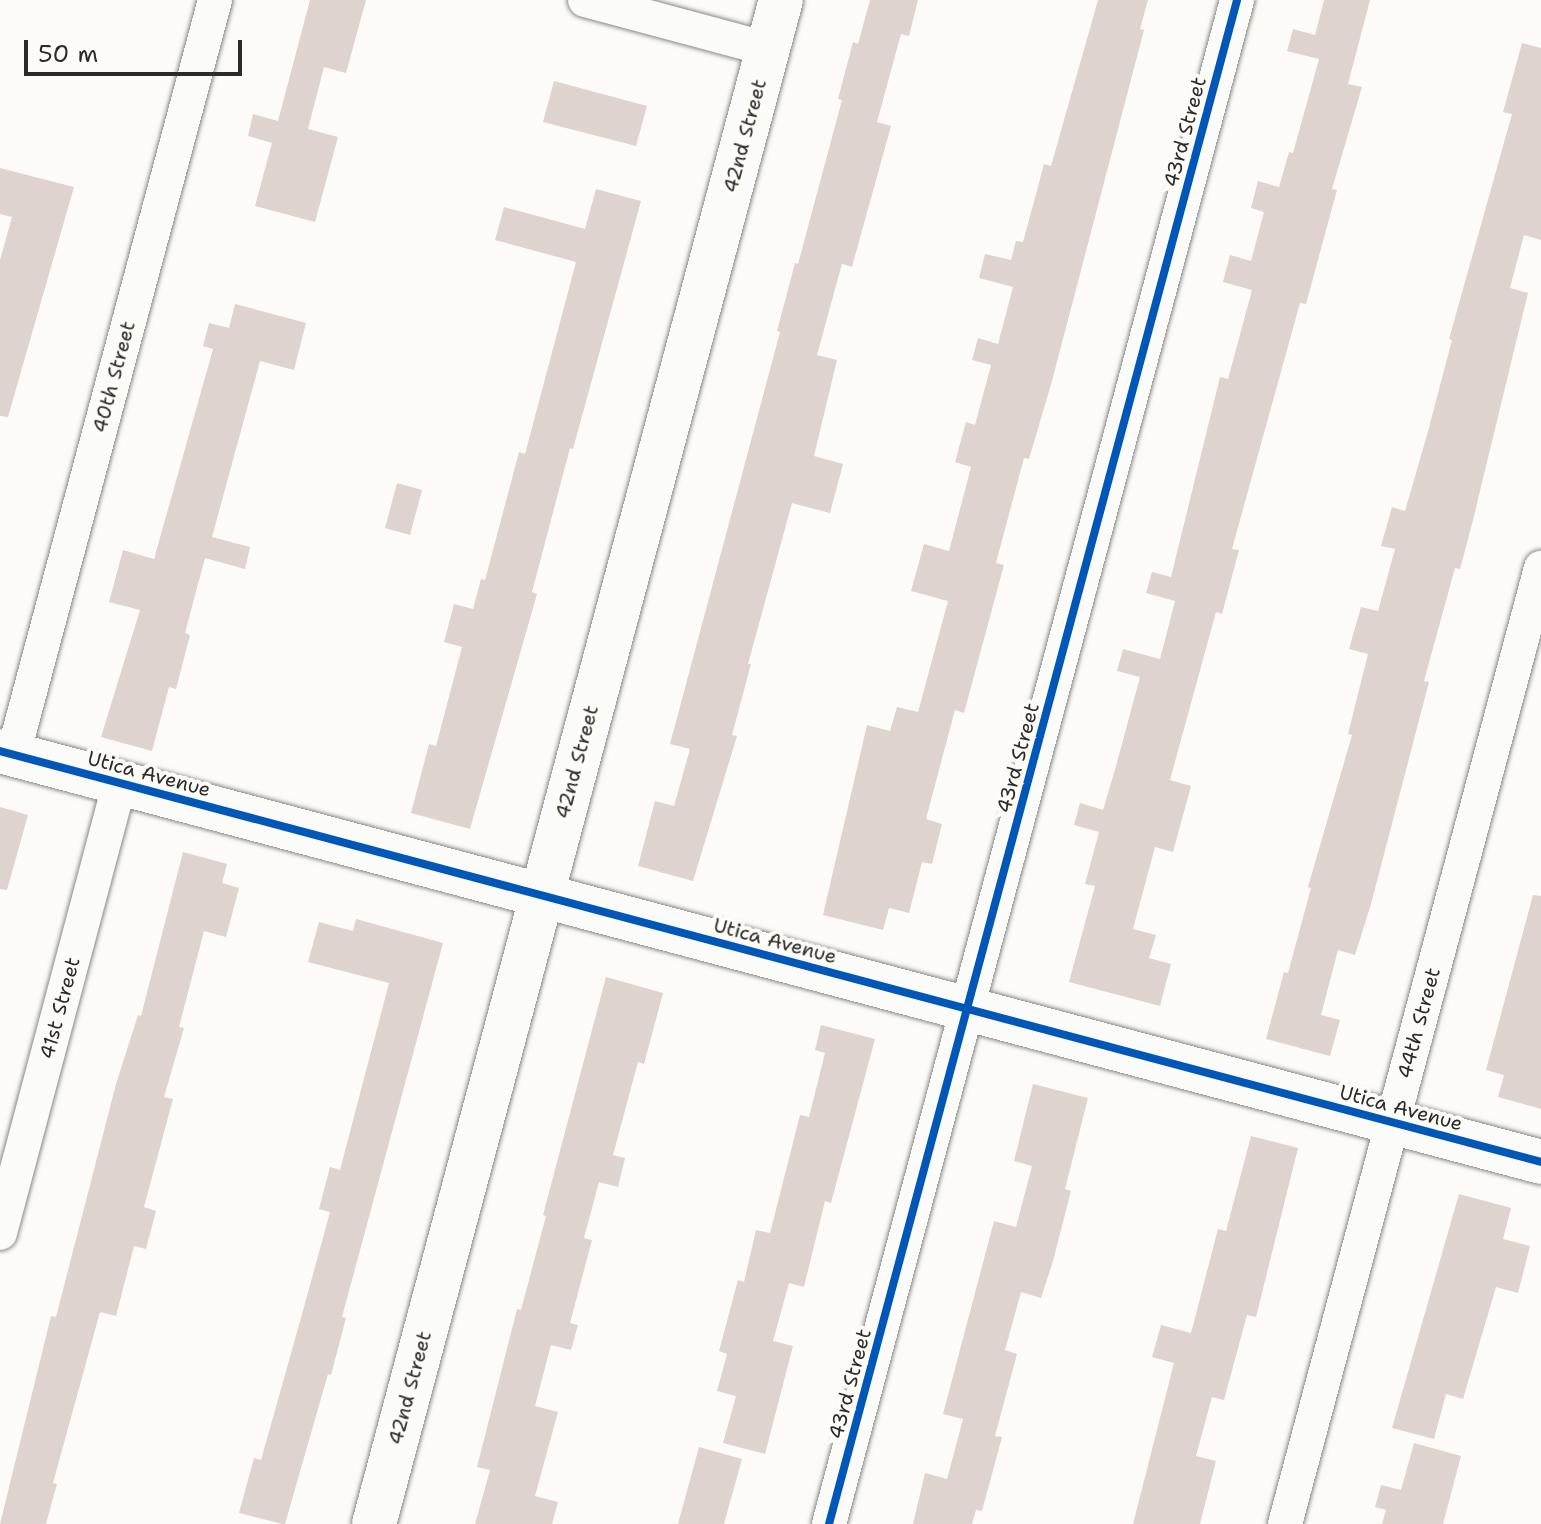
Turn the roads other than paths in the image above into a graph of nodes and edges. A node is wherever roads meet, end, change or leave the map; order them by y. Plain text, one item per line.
1 (215, 0) edge
2 (585, 0) edge
3 (781, 0) edge
4 (1237, 0) edge
5 (768, 49) junction
6 (1541, 568) edge
7 (6, 753) edge
8 (120, 783) junction
9 (542, 895) junction
10 (967, 1009) junction
11 (1393, 1123) junction
12 (1541, 1162) edge
13 (0, 1233) edge
14 (374, 1524) edge
15 (829, 1524) edge
16 (1285, 1524) edge

1 - 7 street, 40th Street
2 - 5 street
3 - 5 street, 42nd Street
4 - 10 street, 43rd Street
5 - 9 street, 42nd Street
6 - 11 street, 44th Street
7 - 8 street, Utica Avenue
8 - 9 street, Utica Avenue
8 - 13 street, 41st Street
9 - 10 street, Utica Avenue
9 - 14 street, 42nd Street
10 - 11 street, Utica Avenue
10 - 15 street, 43rd Street
11 - 12 street, Utica Avenue
11 - 16 street, 44th Street

